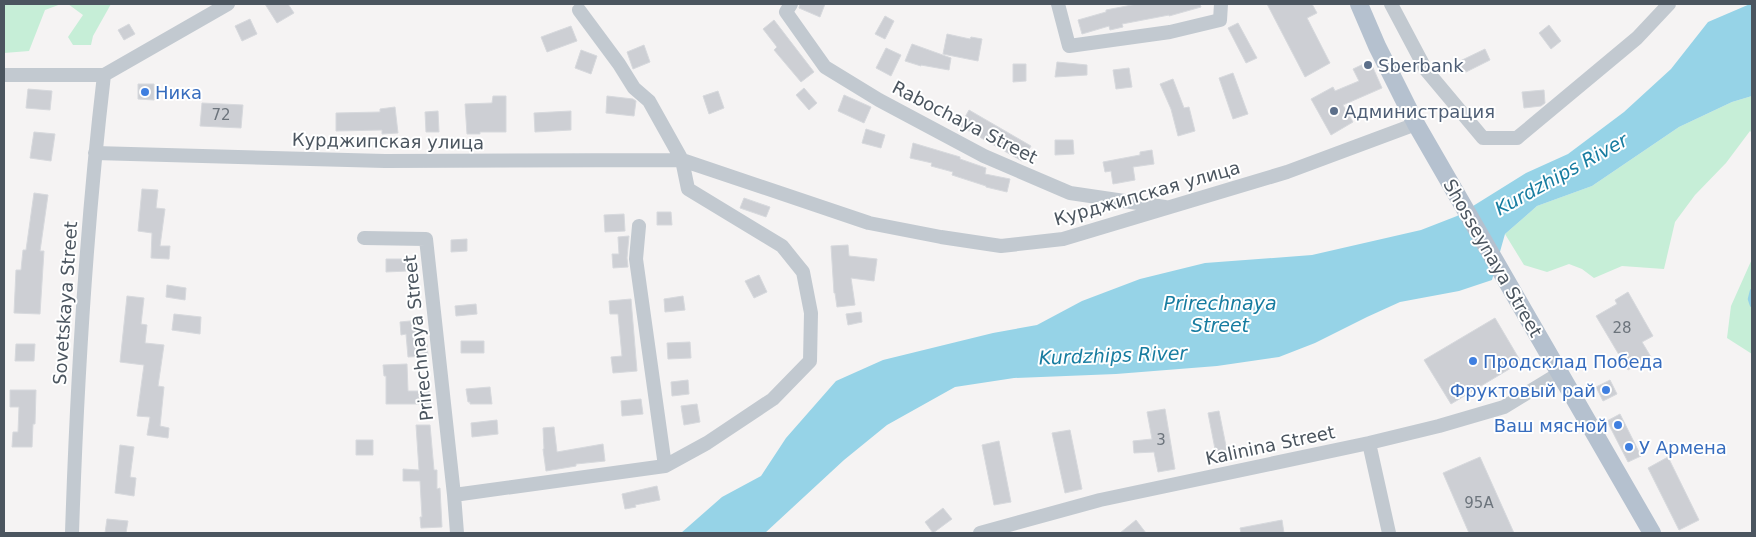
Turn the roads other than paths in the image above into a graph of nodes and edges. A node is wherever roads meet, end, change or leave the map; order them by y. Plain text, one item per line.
1 (228, 4) edge
2 (791, 4) edge
3 (1058, 4) edge
4 (1221, 4) edge
5 (1359, 4) edge
6 (1391, 4) edge
7 (1669, 4) edge
8 (579, 10) dead end
9 (4, 74) edge
10 (104, 76) junction
11 (1416, 124) junction
12 (95, 153) junction
13 (682, 160) junction
14 (1170, 208) junction
15 (639, 226) dead end
16 (364, 238) dead end
17 (1560, 373) junction
18 (1369, 443) junction
19 (665, 466) junction
20 (454, 495) junction
21 (72, 533) edge
22 (457, 533) edge
23 (980, 533) edge
24 (1389, 533) edge
25 (1652, 533) edge

1 - 10 street
2 - 14 street, Rabochaya Street
3 - 4 street
5 - 11 main road, Shosseynaya Street
6 - 7 street
8 - 13 street
9 - 10 street
10 - 12 street, Sovetskaya Street
11 - 14 street, Курджипская улица
11 - 17 main road, Shosseynaya Street
12 - 13 street, Курджипская улица
12 - 21 street, Sovetskaya Street
13 - 14 street, Курджипская улица
13 - 19 street
15 - 19 street
16 - 20 street, Prirechnaya Street
17 - 18 street, Kalinina Street
17 - 25 main road, Shosseynaya Street
18 - 23 street, Kalinina Street
18 - 24 street
19 - 20 street
20 - 22 street, Prirechnaya Street

